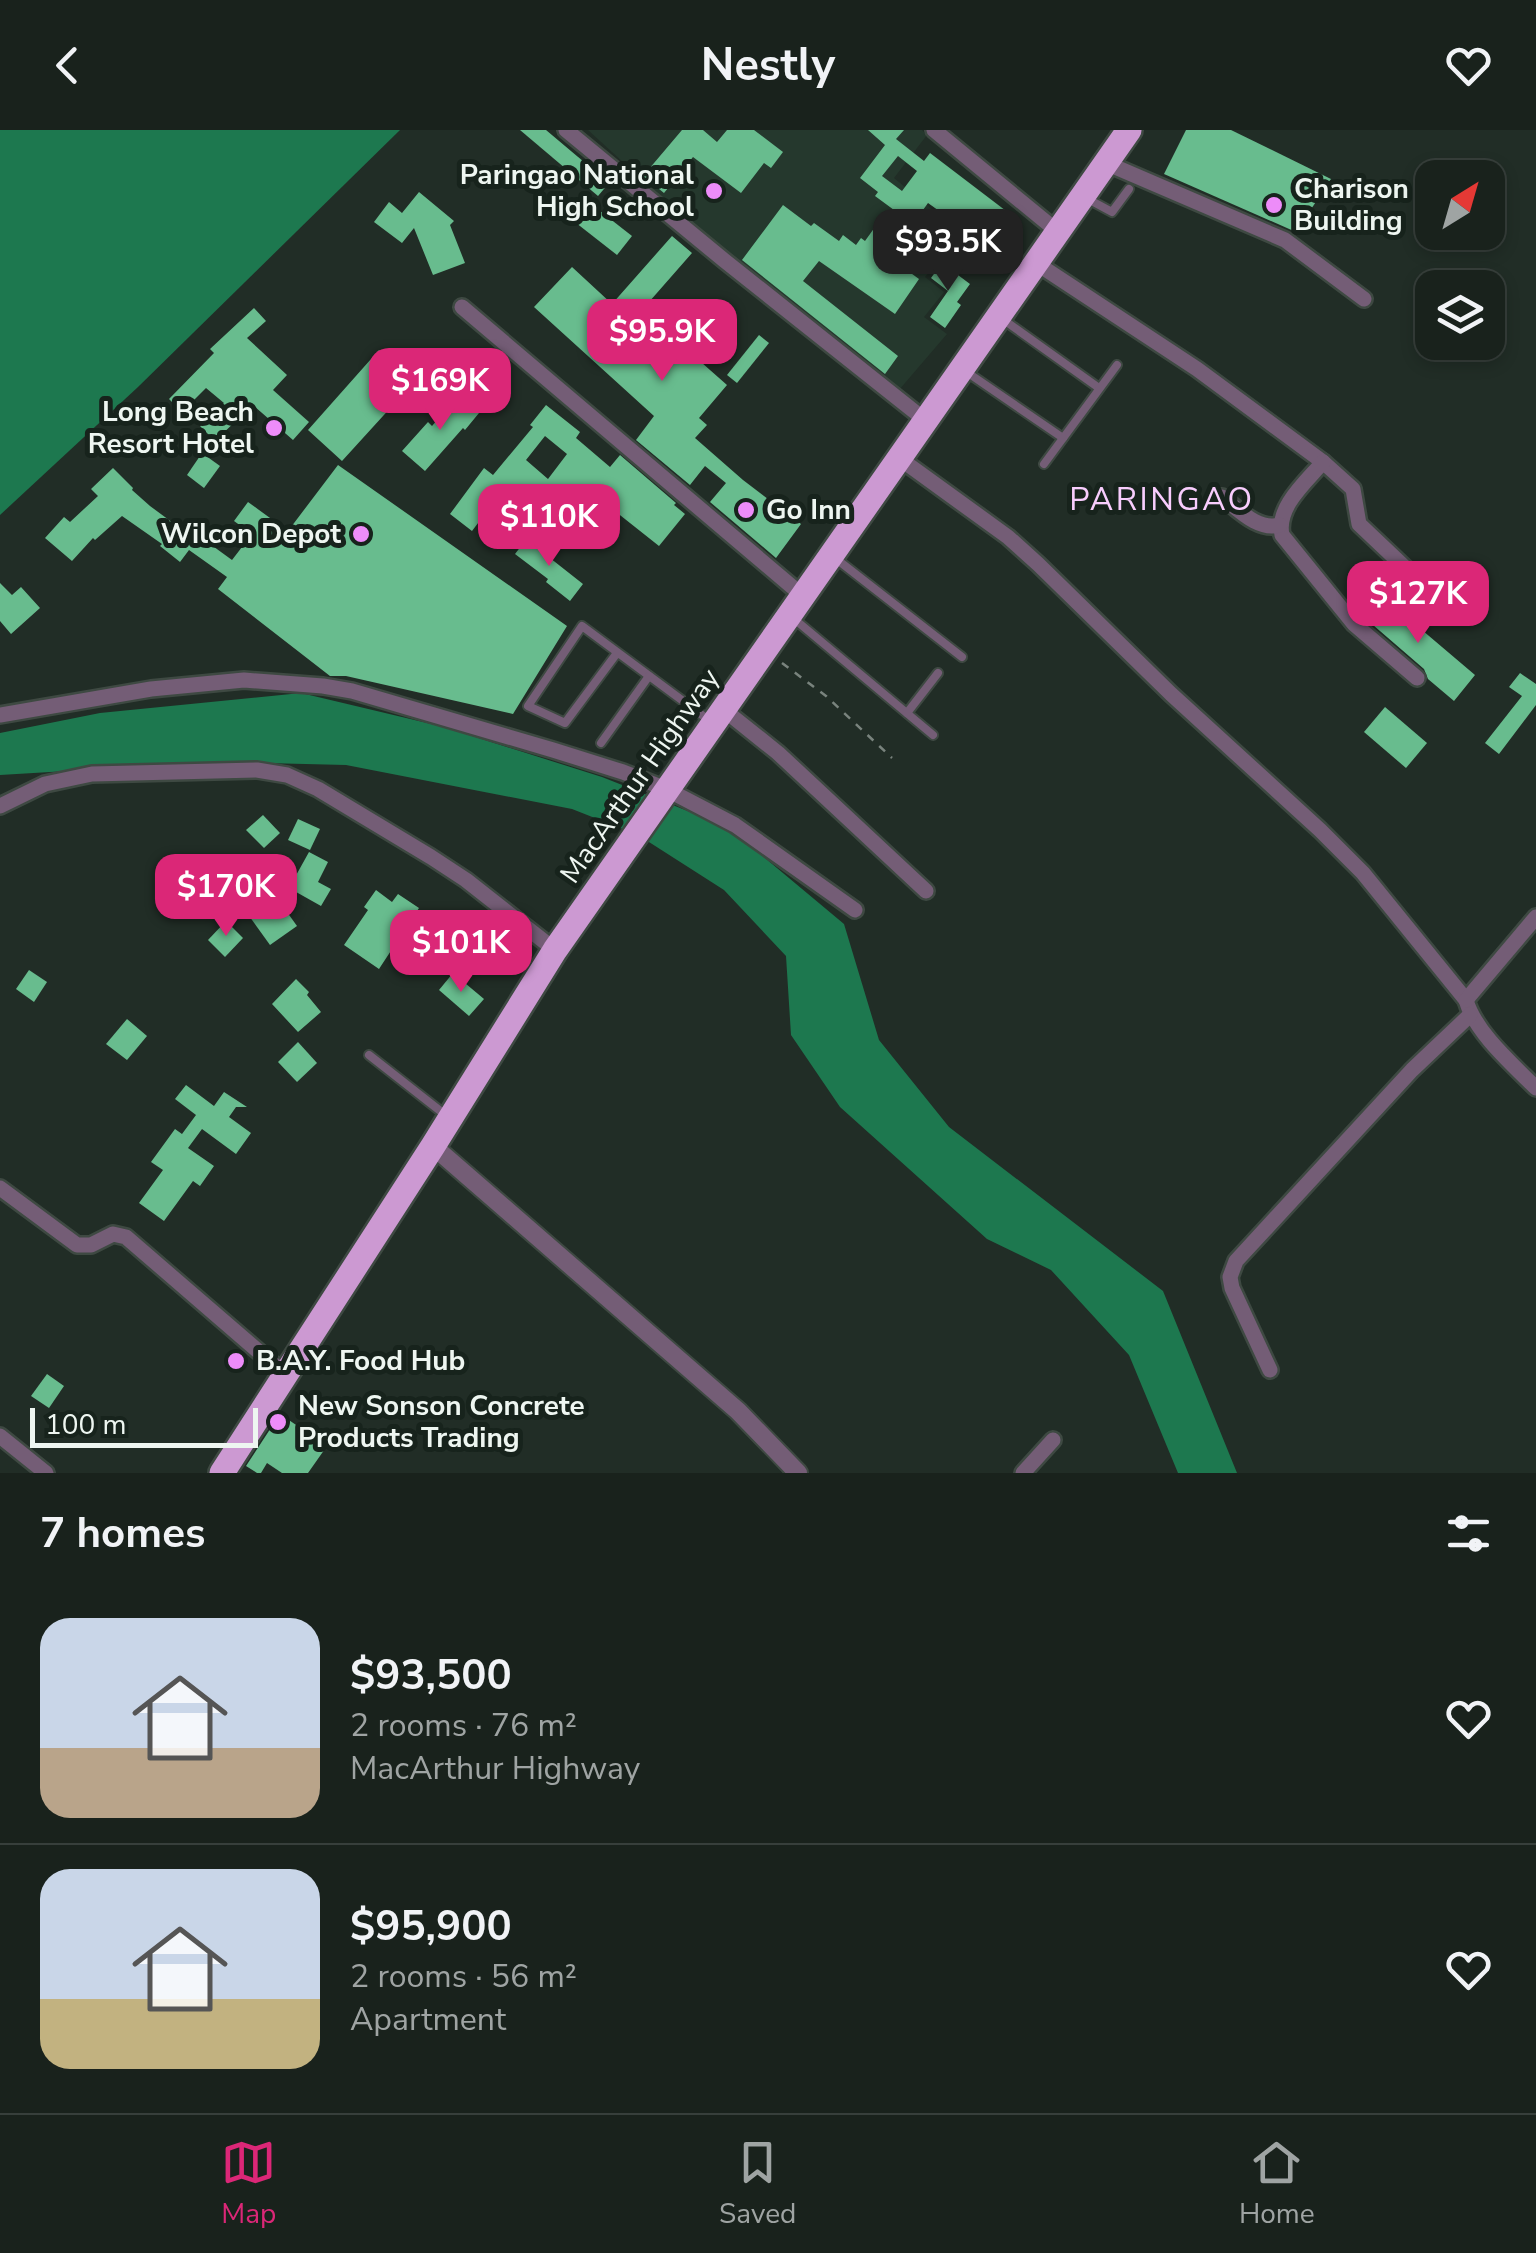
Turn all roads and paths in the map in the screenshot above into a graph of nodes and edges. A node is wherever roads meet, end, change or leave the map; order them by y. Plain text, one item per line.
1 (566, 130) edge
2 (934, 130) edge
3 (1129, 130) edge
4 (1106, 163) junction
5 (1129, 189) dead end
6 (1082, 196) junction
7 (1058, 231) junction
8 (1036, 263) junction
9 (1364, 299) dead end
10 (462, 306) dead end
11 (996, 320) junction
12 (1117, 364) dead end
13 (960, 372) junction
14 (1099, 388) junction
15 (926, 420) junction
16 (1064, 438) junction
17 (899, 458) junction
18 (1322, 462) junction
19 (1044, 464) dead end
20 (1222, 497) dead end
21 (1280, 525) junction
22 (832, 555) junction
23 (1436, 596) dead end
24 (796, 605) junction
25 (764, 650) junction
26 (617, 652) junction
27 (962, 657) dead end
28 (938, 673) dead end
29 (650, 676) junction
30 (1417, 678) dead end
31 (907, 714) junction
32 (0, 715) edge
33 (718, 717) junction
34 (932, 735) dead end
35 (601, 743) dead end
36 (892, 758) dead end
37 (664, 793) junction
38 (0, 806) edge
39 (926, 890) dead end
40 (855, 910) dead end
41 (1536, 917) edge
42 (554, 950) junction
43 (1468, 1007) junction
44 (369, 1055) dead end
45 (1536, 1088) edge
46 (450, 1118) junction
47 (433, 1146) junction
48 (0, 1188) edge
49 (1270, 1370) dead end
50 (287, 1376) junction
51 (0, 1436) edge
52 (1052, 1440) dead end
53 (46, 1473) edge
54 (222, 1473) edge
55 (798, 1473) edge
56 (1023, 1473) edge

1 - 15 street
2 - 7 street
3 - 4 highway, MacArthur Highway
4 - 6 highway, MacArthur Highway
4 - 9 street
5 - 6 lane
6 - 7 highway, MacArthur Highway
7 - 8 highway, MacArthur Highway
8 - 11 highway, MacArthur Highway
8 - 18 street
10 - 24 street
11 - 13 highway, MacArthur Highway
11 - 14 lane
12 - 14 lane
13 - 15 highway, MacArthur Highway
13 - 16 lane
14 - 16 lane
15 - 17 highway, MacArthur Highway
16 - 19 lane
17 - 22 highway, MacArthur Highway
17 - 43 street
18 - 21 street
18 - 23 street
20 - 21 street
21 - 30 street
22 - 24 highway, MacArthur Highway
22 - 27 lane
24 - 25 highway, MacArthur Highway
24 - 31 lane
25 - 33 highway, MacArthur Highway
25 - 36 path
26 - 26 lane
26 - 29 lane
28 - 31 lane
29 - 33 lane
29 - 35 lane
31 - 34 lane
32 - 37 street
33 - 37 highway, MacArthur Highway
33 - 39 street
37 - 40 street
37 - 42 highway, MacArthur Highway
38 - 42 street
41 - 43 street
42 - 46 highway, MacArthur Highway
43 - 45 street
43 - 49 street
44 - 46 lane
46 - 47 highway, MacArthur Highway
47 - 50 highway, MacArthur Highway
47 - 55 street
48 - 50 street
50 - 54 highway, MacArthur Highway
51 - 53 street
52 - 56 street

